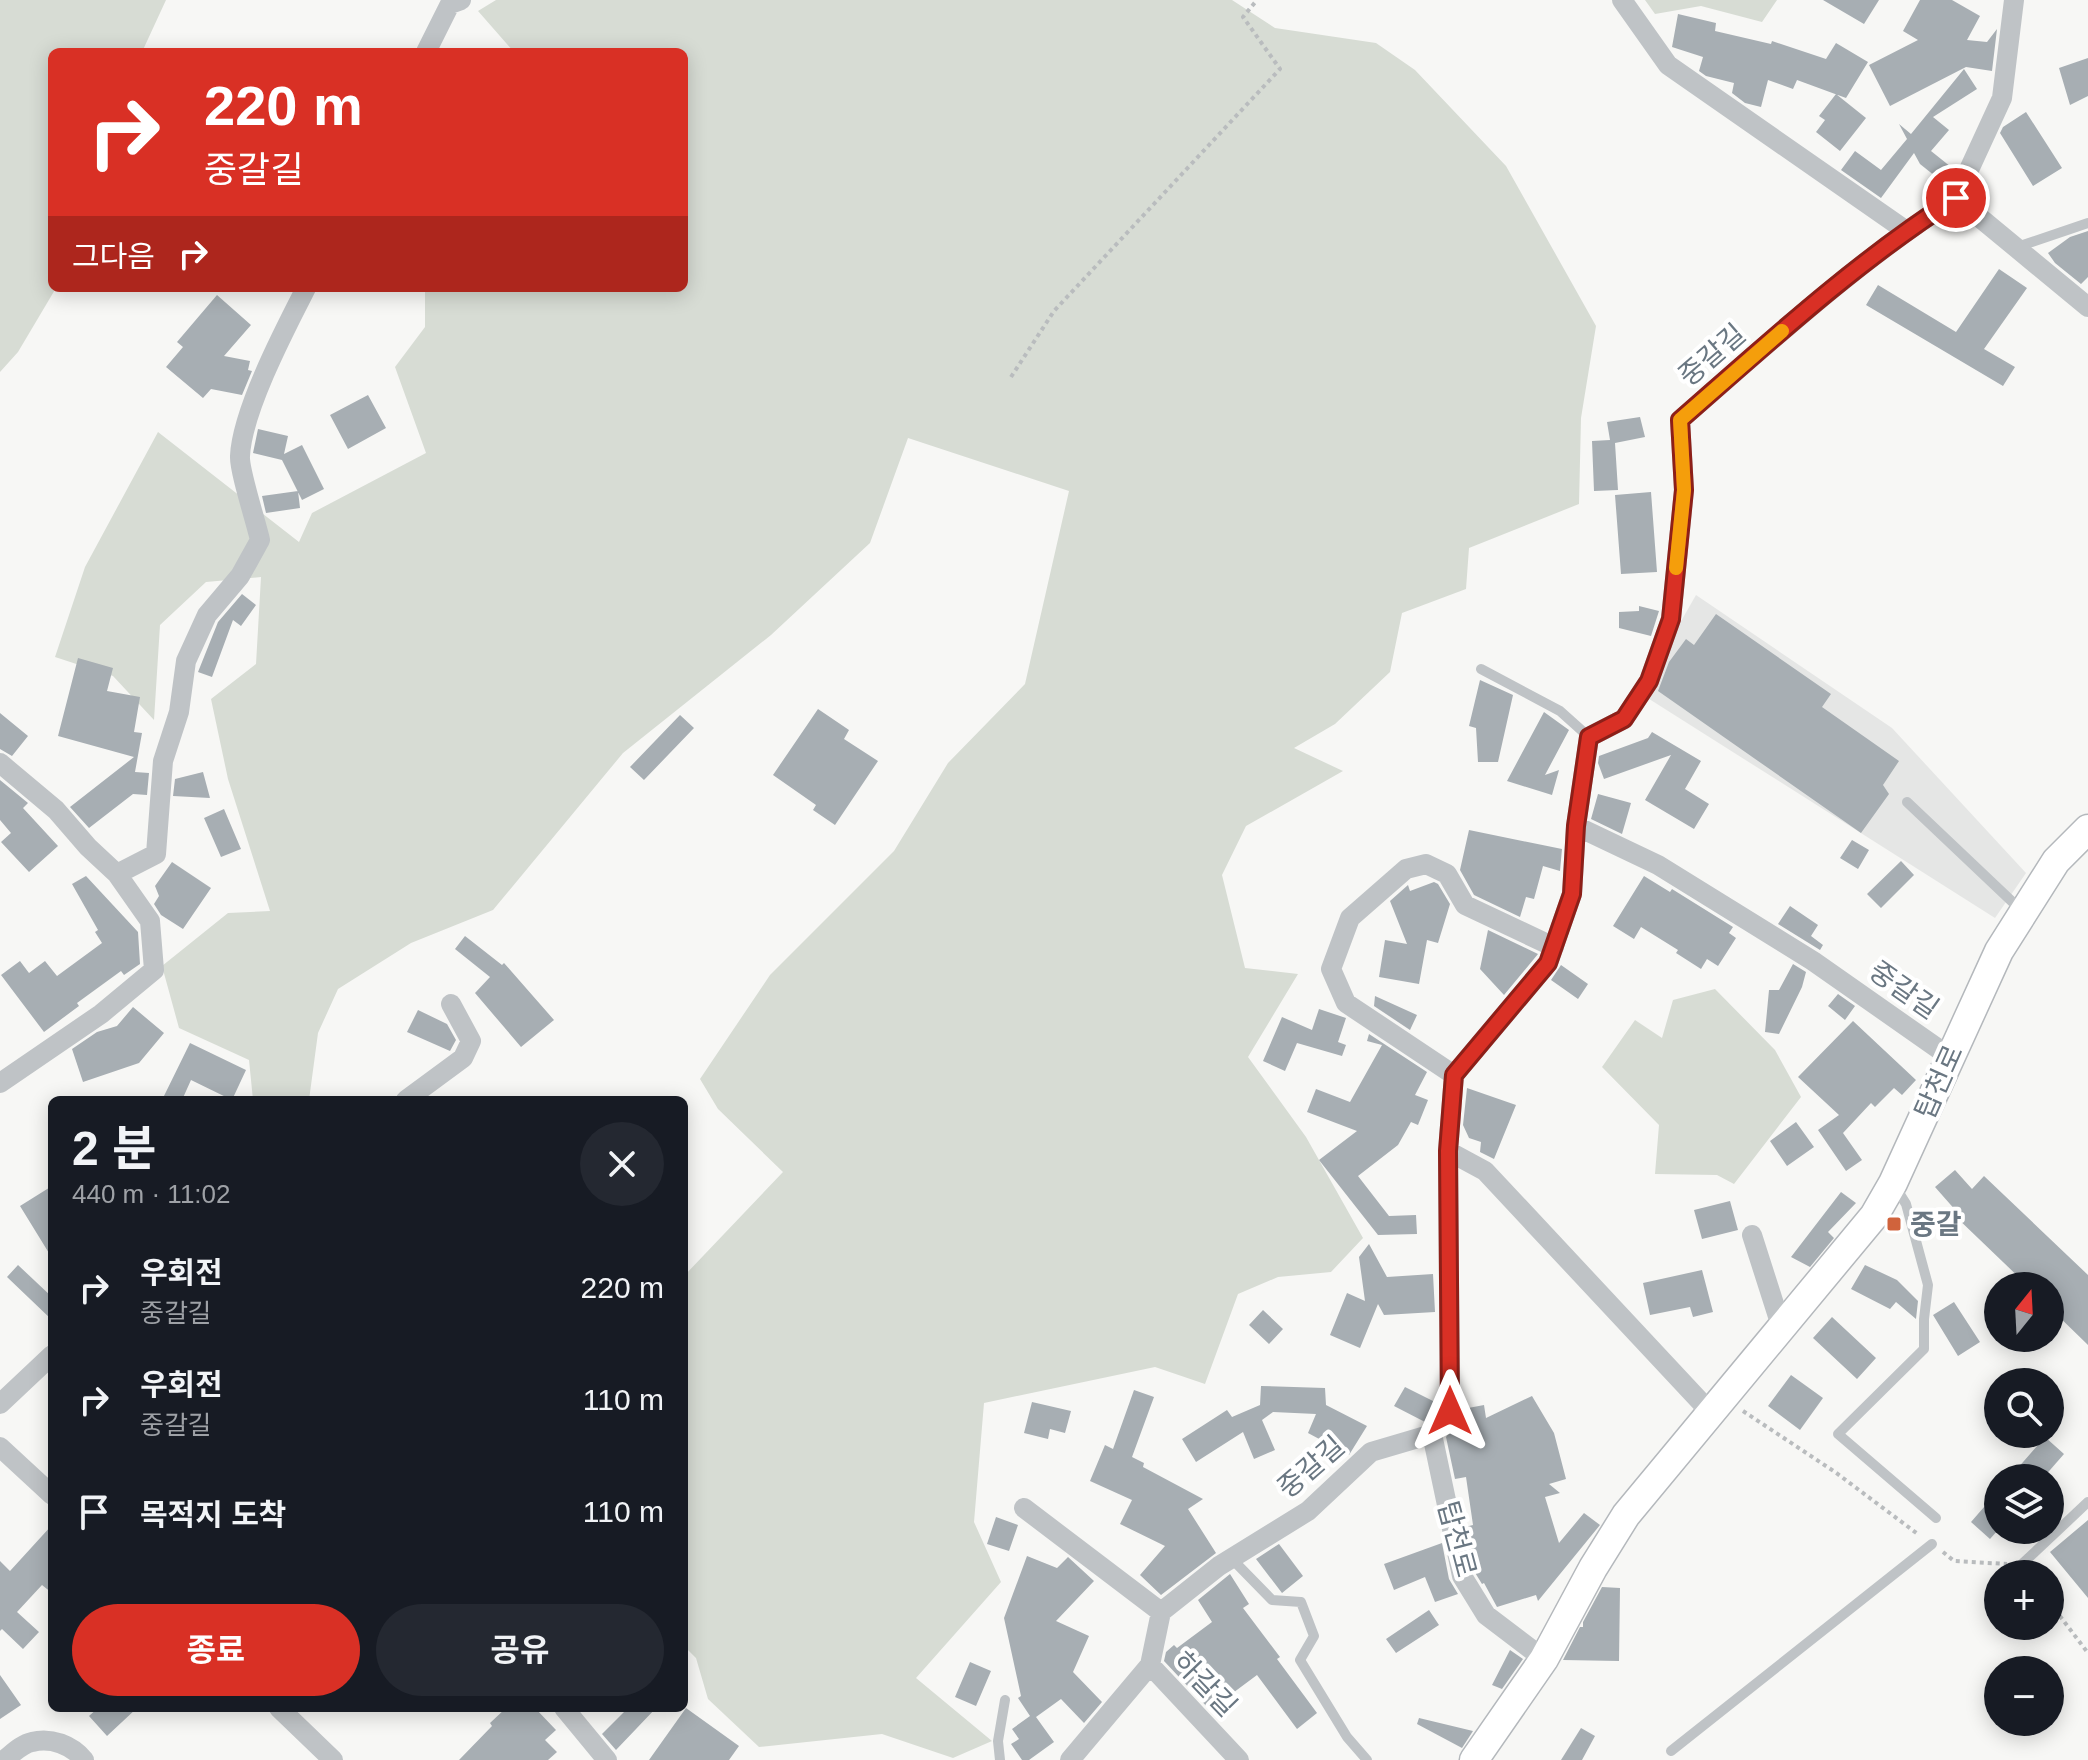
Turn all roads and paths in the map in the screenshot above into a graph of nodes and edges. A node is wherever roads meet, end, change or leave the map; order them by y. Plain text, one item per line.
1 (461, 0) edge
2 (1257, 0) edge
3 (1622, 0) edge
4 (2014, 0) edge
5 (428, 48) edge
6 (1956, 198) junction
7 (2088, 223) edge
8 (1905, 230) junction
9 (2017, 247) junction
10 (304, 292) edge
11 (2088, 307) edge
12 (1011, 377) dead end
13 (1481, 669) dead end
14 (1589, 737) junction
15 (0, 763) edge
16 (1907, 802) dead end
17 (1576, 826) junction
18 (2088, 829) edge
19 (117, 874) junction
20 (2023, 912) junction
21 (1554, 947) junction
22 (451, 1004) dead end
23 (1950, 1057) junction
24 (1454, 1075) junction
25 (0, 1083) edge
26 (411, 1096) edge
27 (1448, 1151) junction
28 (1893, 1183) junction
29 (1752, 1235) dead end
30 (1782, 1329) junction
31 (48, 1359) edge
32 (0, 1404) edge
33 (1718, 1406) junction
34 (1432, 1434) junction
35 (0, 1447) edge
36 (48, 1491) edge
37 (2088, 1502) edge
38 (1024, 1508) dead end
39 (1936, 1518) dead end
40 (1932, 1544) junction
41 (1231, 1558) junction
42 (2026, 1560) edge
43 (1984, 1563) edge
44 (1161, 1612) junction
45 (2064, 1621) edge
46 (2088, 1653) edge
47 (1544, 1659) junction
48 (1150, 1665) junction
49 (1005, 1700) dead end
50 (283, 1712) edge
51 (567, 1712) edge
52 (1671, 1751) dead end
53 (4, 1760) edge
54 (84, 1760) edge
55 (333, 1760) edge
56 (607, 1760) edge
57 (1000, 1760) edge
58 (1070, 1760) edge
59 (1239, 1760) edge
60 (1367, 1760) edge
61 (1474, 1760) edge

1 - 5 street
2 - 12 path
3 - 8 street
4 - 6 street
6 - 8 street, 중갈길
6 - 9 street
7 - 9 lane
8 - 14 street, 중갈길
9 - 11 street
10 - 19 street
13 - 14 lane
14 - 17 street
15 - 19 street
16 - 20 lane
17 - 21 street
17 - 23 street, 중갈길
18 - 20 main road, 탑천로
19 - 25 street
20 - 23 main road, 탑천로
21 - 24 street
21 - 24 street
22 - 26 street
23 - 28 main road, 탑천로
24 - 27 street
27 - 33 street
27 - 34 street
28 - 30 main road, 탑천로
28 - 39 lane
29 - 30 street
30 - 33 main road, 탑천로
31 - 32 street
33 - 40 path
33 - 47 main road, 탑천로
34 - 41 street, 중갈길
34 - 47 street, 탑천로
35 - 36 street
37 - 42 lane
38 - 44 street
40 - 43 path
40 - 52 lane
41 - 44 street, 중갈길
41 - 60 lane
44 - 48 street
45 - 46 path
47 - 61 main road, 탑천로
48 - 58 street, 하갈길
48 - 59 street, 하갈길
49 - 57 lane
50 - 55 street
51 - 56 street
53 - 54 street

